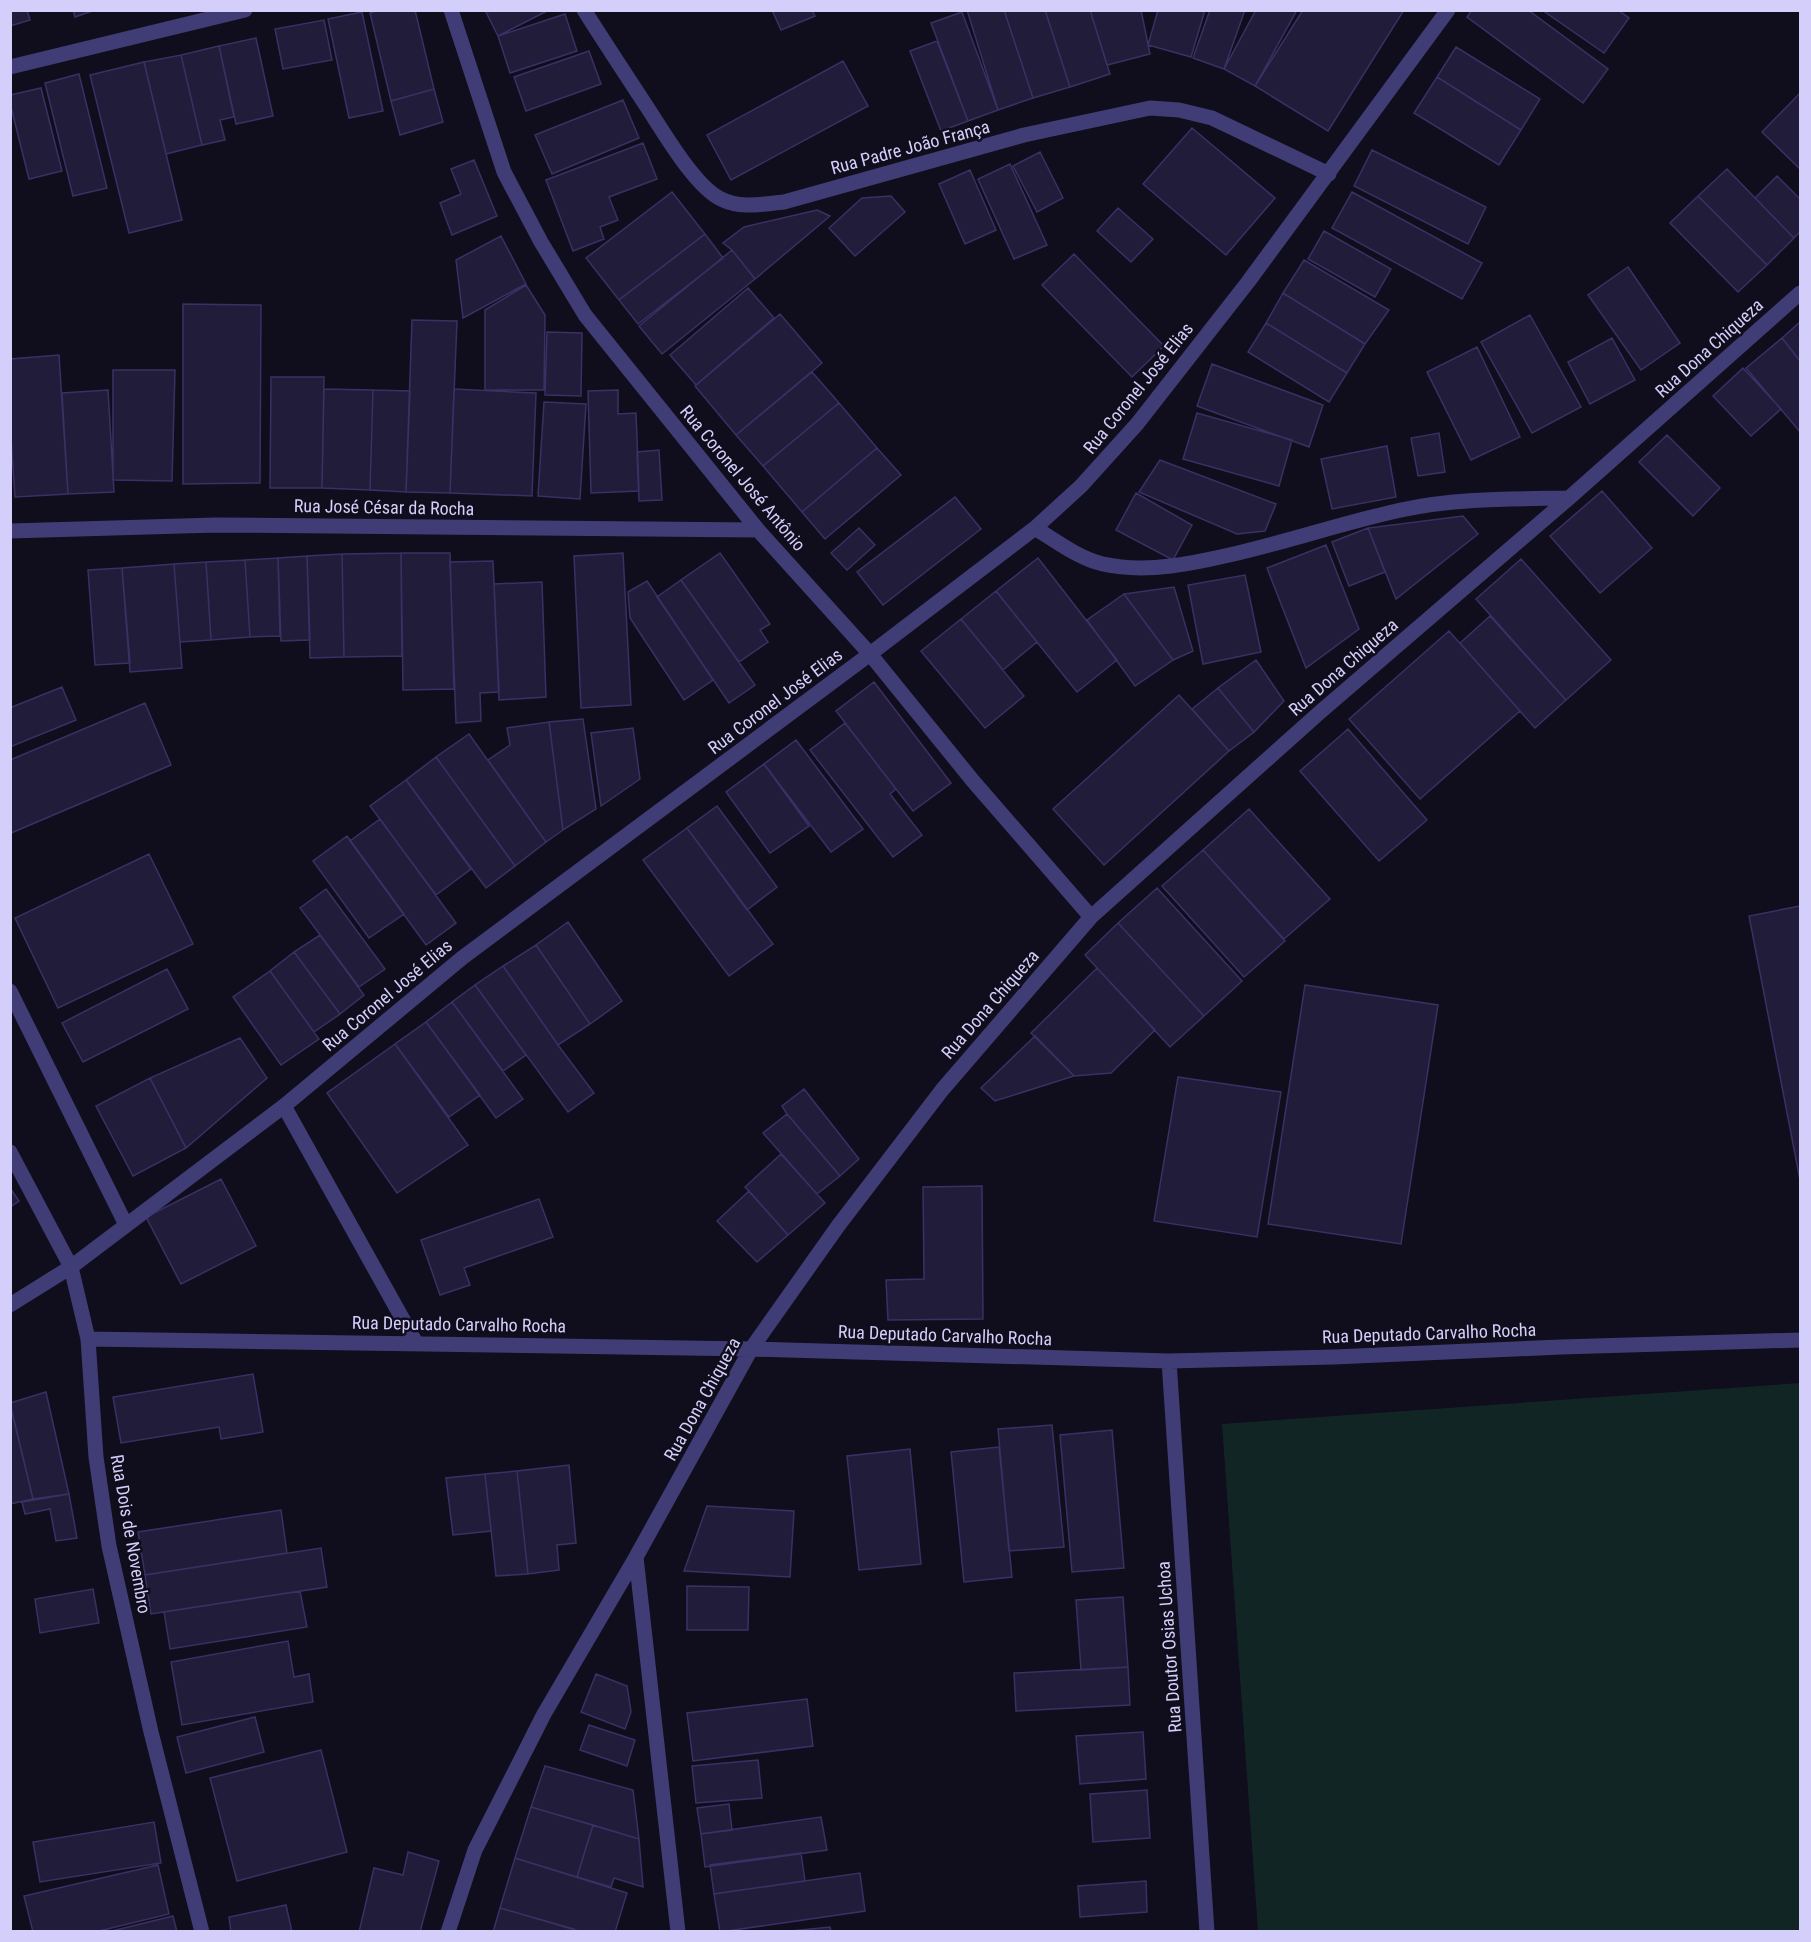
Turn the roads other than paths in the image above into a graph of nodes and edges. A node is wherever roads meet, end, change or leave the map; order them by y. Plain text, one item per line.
1 (245, 10) edge
2 (451, 10) edge
3 (584, 10) edge
4 (1448, 10) edge
5 (226, 12) edge
6 (10, 67) edge
7 (1329, 174) junction
8 (1800, 293) edge
9 (1569, 498) junction
10 (1035, 528) junction
11 (758, 530) junction
12 (10, 531) edge
13 (870, 654) junction
14 (1091, 917) junction
15 (10, 991) edge
16 (284, 1106) junction
17 (10, 1152) edge
18 (126, 1225) junction
19 (71, 1267) junction
20 (10, 1305) edge
21 (88, 1339) junction
22 (1800, 1340) edge
23 (416, 1343) junction
24 (751, 1349) junction
25 (1169, 1360) junction
26 (636, 1557) junction
27 (202, 1932) edge
28 (448, 1932) edge
29 (678, 1932) edge
30 (1208, 1932) edge

1 - 5 street
2 - 11 street, Rua Coronel José Antônio
3 - 7 street, Rua Padre João França
4 - 7 street, Rua Coronel José Elias
5 - 6 street
7 - 10 street, Rua Coronel José Elias
8 - 9 street, Rua Dona Chiqueza
9 - 10 street
9 - 14 street, Rua Dona Chiqueza
10 - 13 street, Rua Coronel José Elias
11 - 12 street, Rua José César da Rocha
11 - 13 street, Rua Coronel José Antônio
13 - 14 street, Rua Coronel José Antônio
13 - 16 street, Rua Coronel José Elias
14 - 24 street, Rua Dona Chiqueza
15 - 18 street
16 - 18 street, Rua Coronel José Elias
16 - 23 street
17 - 19 street, Rua Dois de Novembro
18 - 19 street, Rua Coronel José Elias
19 - 20 street, Rua Coronel José Elias
19 - 21 street, Rua Dois de Novembro
21 - 23 street, Rua Deputado Carvalho Rocha
21 - 27 street, Rua Dois de Novembro
22 - 25 street, Rua Deputado Carvalho Rocha
23 - 24 street, Rua Deputado Carvalho Rocha
24 - 25 street, Rua Deputado Carvalho Rocha
24 - 26 street, Rua Dona Chiqueza
25 - 30 street, Rua Doutor Osias Uchoa
26 - 28 street, Rua Dona Chiqueza
26 - 29 street

